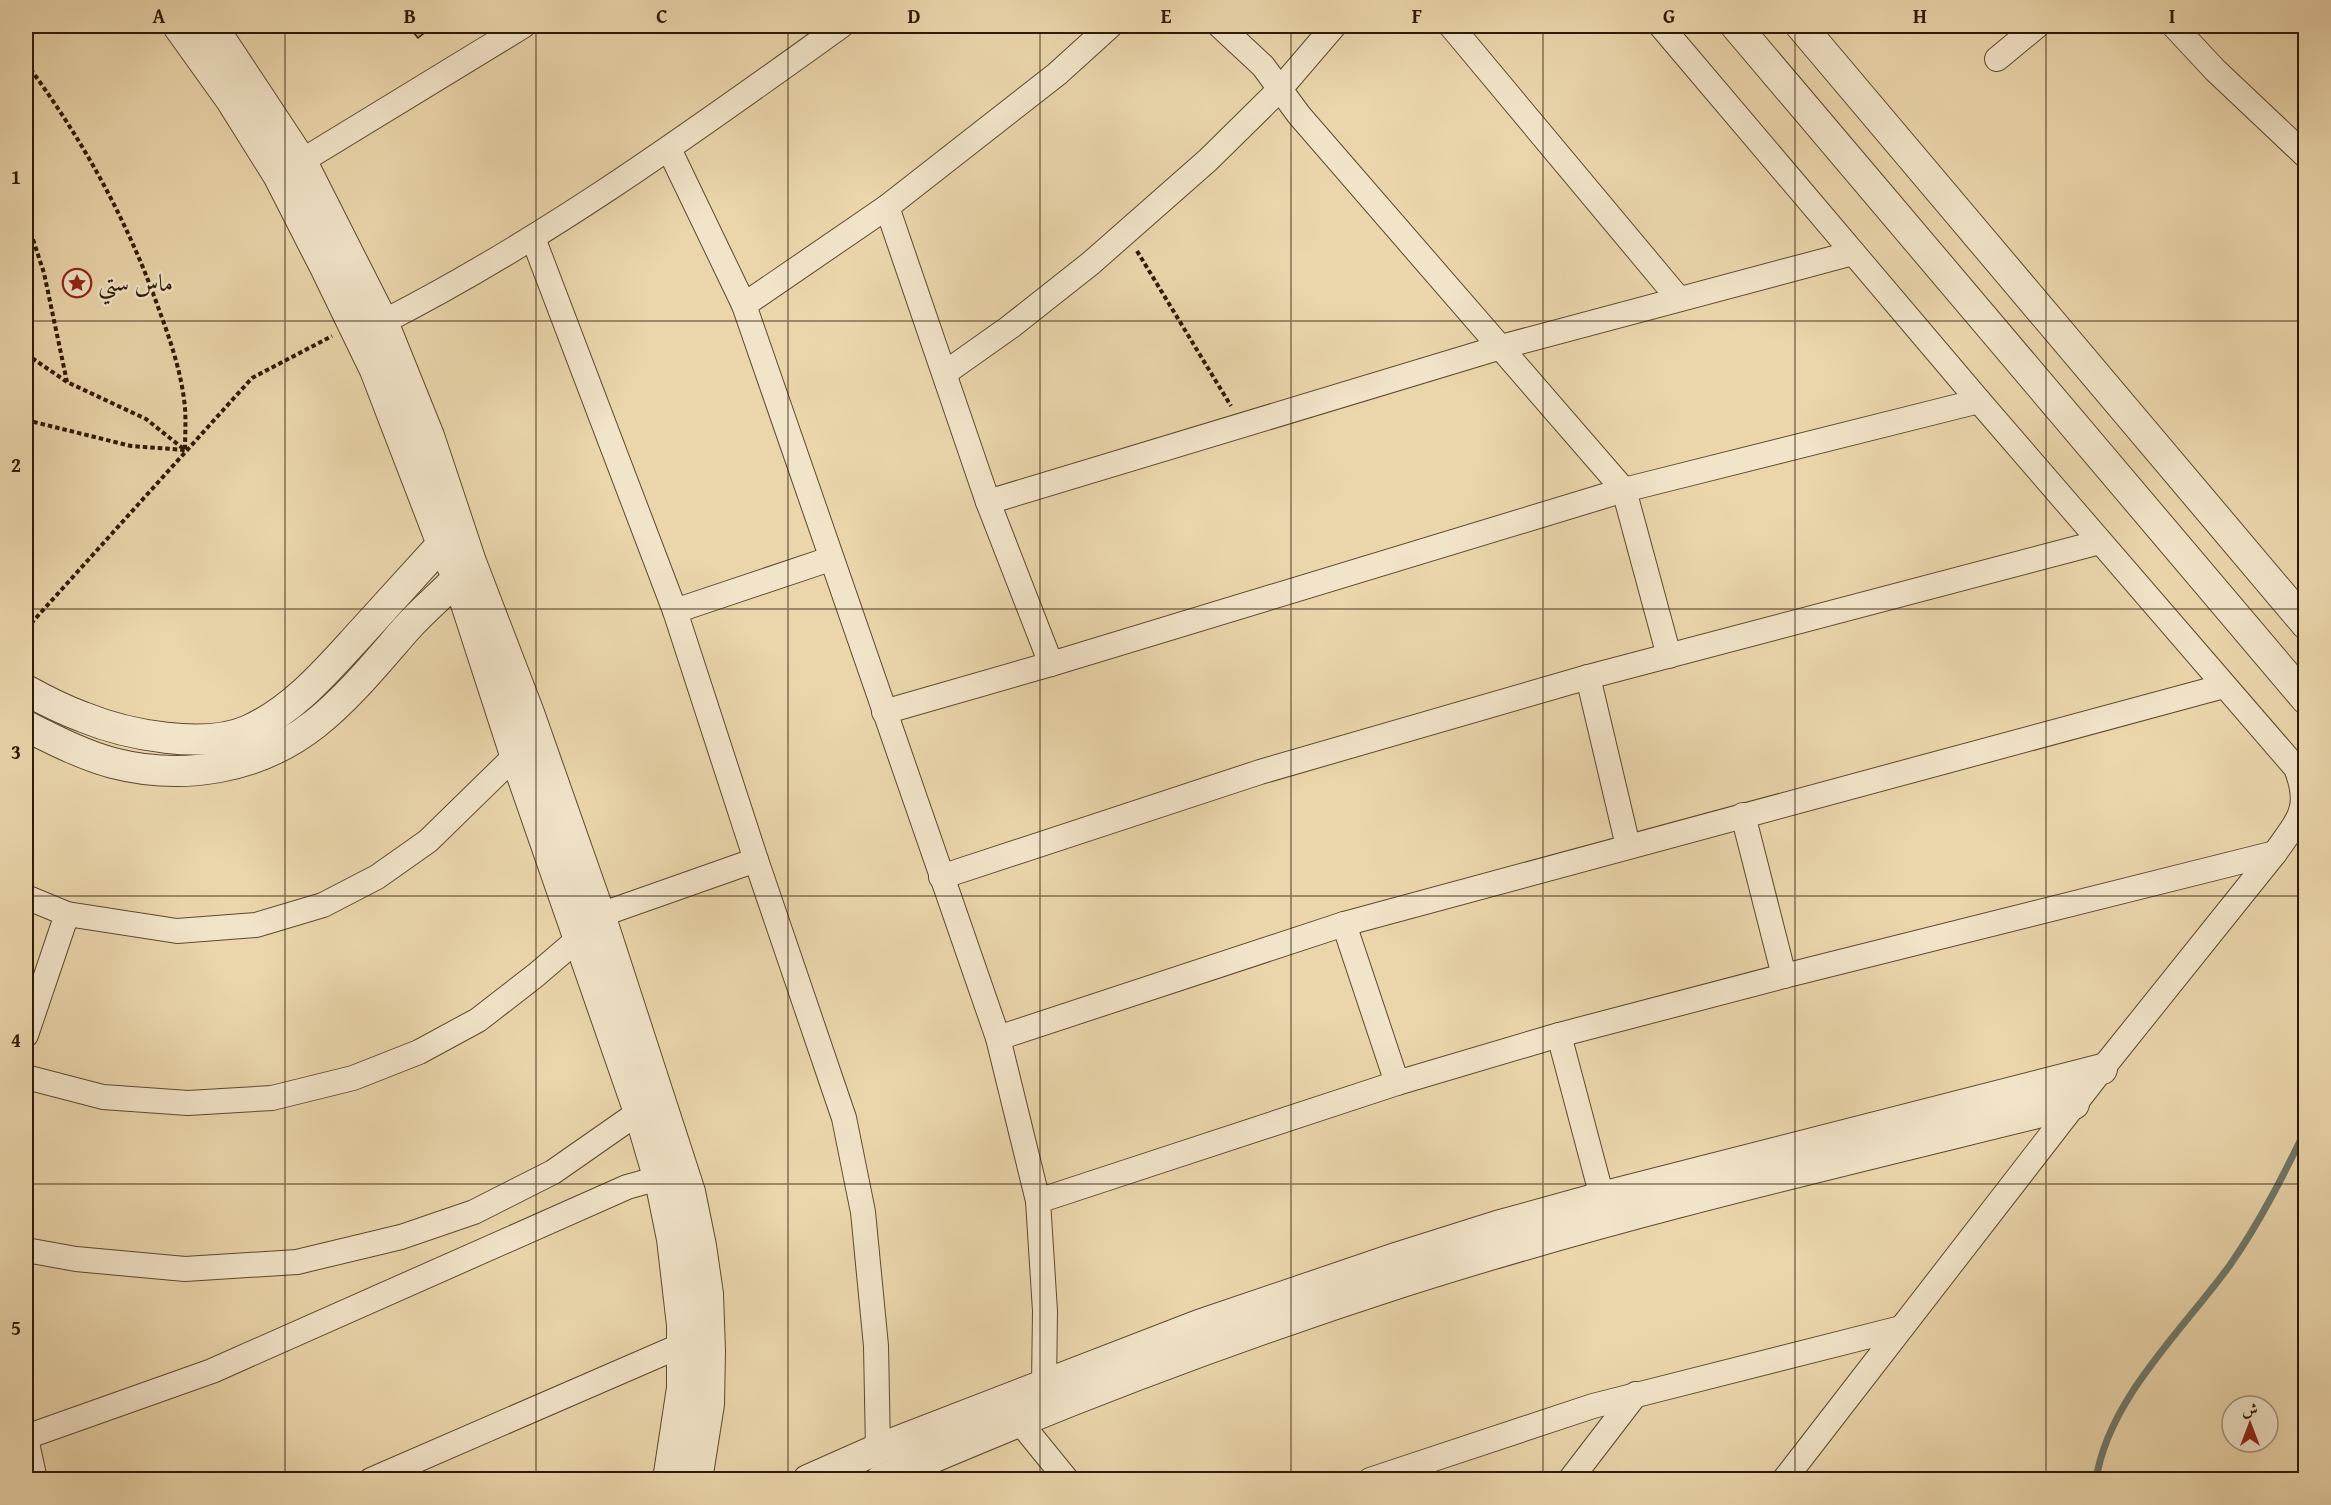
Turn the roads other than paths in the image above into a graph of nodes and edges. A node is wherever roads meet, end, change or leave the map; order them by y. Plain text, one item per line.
1 (178, 26) edge
2 (212, 26) edge
3 (523, 26) edge
4 (841, 26) edge
5 (1110, 26) edge
6 (1220, 26) edge
7 (1334, 26) edge
8 (1451, 26) edge
9 (1661, 26) edge
10 (1736, 26) edge
11 (1801, 26) edge
12 (2037, 26) edge
13 (2174, 26) edge
14 (1997, 59) dead end
15 (1280, 89) junction
16 (669, 149) junction
17 (2306, 156) edge
18 (290, 169) junction
19 (887, 207) junction
20 (533, 238) junction
21 (1854, 253) junction
22 (1679, 299) junction
23 (744, 305) junction
24 (383, 322) junction
25 (1501, 346) junction
26 (945, 373) junction
27 (1979, 401) junction
28 (1624, 490) junction
29 (988, 502) junction
30 (451, 537) junction
31 (2100, 542) junction
32 (831, 559) junction
33 (465, 570) junction
34 (675, 611) junction
35 (2306, 624) edge
36 (1670, 656) junction
37 (1051, 664) junction
38 (1588, 677) junction
39 (2224, 686) junction
40 (26, 690) edge
41 (2306, 699) edge
42 (884, 712) junction
43 (26, 726) edge
44 (515, 756) junction
45 (1743, 815) junction
46 (1628, 846) junction
47 (2275, 853) junction
48 (756, 860) junction
49 (941, 877) junction
50 (26, 897) edge
51 (67, 914) junction
52 (600, 915) junction
53 (1344, 924) junction
54 (578, 939) junction
55 (1784, 976) junction
56 (26, 1035) edge
57 (1559, 1035) junction
58 (998, 1038) junction
59 (2102, 1069) junction
60 (26, 1077) edge
61 (1397, 1083) junction
62 (2074, 1104) junction
63 (639, 1112) junction
64 (659, 1178) junction
65 (1602, 1197) junction
66 (1038, 1201) junction
67 (26, 1250) edge
68 (1365, 1281) junction
69 (1901, 1328) junction
70 (682, 1345) junction
71 (1044, 1385) junction
72 (1636, 1394) junction
73 (1019, 1421) junction
74 (26, 1438) edge
75 (878, 1449) junction
76 (35, 1479) edge
77 (371, 1479) edge
78 (668, 1479) edge
79 (697, 1479) edge
80 (808, 1479) edge
81 (881, 1479) edge
82 (1067, 1479) edge
83 (1370, 1479) edge
84 (1570, 1479) edge
85 (1784, 1479) edge

1 - 18 street
2 - 18 street
3 - 18 street
4 - 16 street
5 - 19 street
6 - 15 street
7 - 15 street
8 - 22 street
9 - 21 street
10 - 41 street
11 - 35 street
12 - 14 street
13 - 17 street
15 - 25 street
15 - 26 street
16 - 20 street
16 - 23 street
18 - 24 street
18 - 30 street
19 - 23 street
19 - 26 street
20 - 24 street
20 - 34 street
21 - 22 street
21 - 27 street
22 - 25 street
23 - 32 street
24 - 30 street
25 - 28 street
25 - 29 street
26 - 29 street
27 - 28 street
27 - 31 street
28 - 36 street
28 - 37 street
29 - 37 street
30 - 33 street
30 - 40 street
31 - 36 street
31 - 39 street
32 - 34 street
32 - 42 street
33 - 43 street
33 - 44 street
33 - 52 street
34 - 48 street
36 - 38 street
37 - 42 street
38 - 46 street
38 - 49 street
39 - 45 street
39 - 47 street
42 - 49 street
44 - 51 street
44 - 54 street
45 - 46 street
45 - 55 street
46 - 53 street
47 - 55 street
47 - 59 street
48 - 52 street
48 - 75 street
49 - 58 street
50 - 51 street
51 - 56 street
52 - 79 street
53 - 58 street
53 - 61 street
54 - 60 street
54 - 63 street
55 - 57 street
57 - 61 street
57 - 65 street
58 - 66 street
59 - 62 street
59 - 65 street
61 - 66 street
62 - 68 street
62 - 69 street
63 - 64 street
63 - 67 street
64 - 70 street
64 - 74 street
65 - 68 street
66 - 71 street
68 - 71 street
68 - 73 street
69 - 72 street
69 - 85 street
70 - 77 street
70 - 78 street
71 - 75 street
72 - 83 street
72 - 84 street
73 - 81 street
73 - 82 street
74 - 76 street
75 - 80 street

